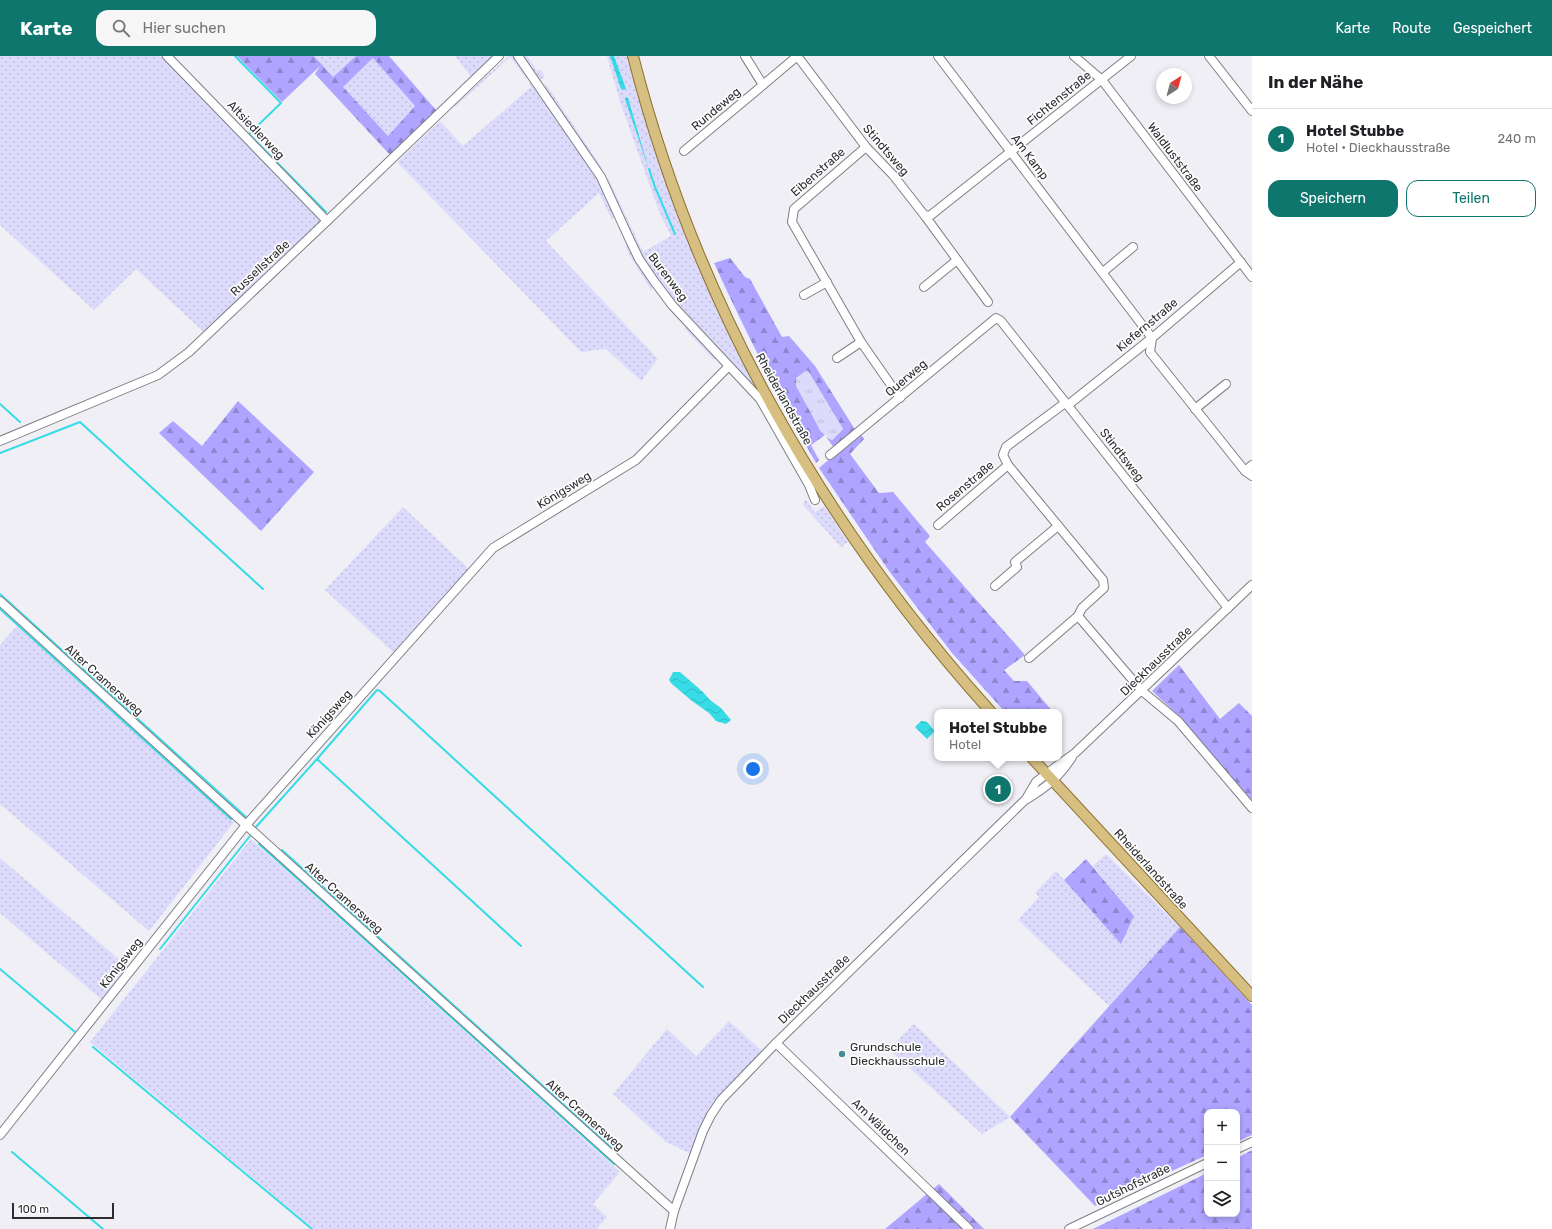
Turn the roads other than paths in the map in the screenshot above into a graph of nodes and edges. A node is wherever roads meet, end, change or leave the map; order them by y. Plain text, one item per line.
1 (167, 56) edge
2 (499, 56) edge
3 (518, 56) edge
4 (633, 56) edge
5 (745, 56) edge
6 (938, 56) edge
7 (1074, 56) edge
8 (1131, 56) edge
9 (1209, 56) edge
10 (795, 58) joint
11 (1102, 80) junction
12 (763, 85) junction
13 (1252, 112) edge
14 (866, 146) junction
15 (684, 150) dead end
16 (1011, 152) junction
17 (925, 216) junction
18 (327, 221) junction
19 (1133, 247) dead end
20 (957, 260) junction
21 (1241, 262) junction
22 (1103, 272) junction
23 (1252, 277) edge
24 (826, 282) junction
25 (924, 287) dead end
26 (804, 295) dead end
27 (988, 302) dead end
28 (996, 318) joint
29 (1152, 338) junction
30 (861, 342) junction
31 (837, 358) dead end
32 (729, 366) junction
33 (1226, 384) dead end
34 (900, 398) junction
35 (1066, 404) junction
36 (1194, 409) junction
37 (0, 441) edge
38 (830, 455) dead end
39 (1008, 465) junction
40 (1252, 465) edge
41 (1245, 471) junction
42 (1252, 476) edge
43 (815, 500) dead end
44 (938, 525) dead end
45 (1058, 526) junction
46 (1252, 585) edge
47 (995, 586) dead end
48 (0, 601) edge
49 (1228, 608) junction
50 (1078, 616) junction
51 (1029, 658) dead end
52 (1142, 690) junction
53 (988, 709) edge
54 (1035, 761) edge
55 (1049, 777) junction
56 (1252, 808) edge
57 (246, 825) junction
58 (1252, 996) edge
59 (776, 1043) junction
60 (0, 1135) edge
61 (1252, 1142) edge
62 (1240, 1148) edge
63 (1204, 1164) edge
64 (674, 1211) junction
65 (670, 1229) edge
66 (969, 1229) edge
67 (1069, 1229) edge

1 - 18 street, Altsiedlerweg
2 - 18 street, Russellstraße
3 - 32 street, Burenweg
4 - 53 main road, Rheiderlandstraße
5 - 12 street
6 - 16 street, Am Kamp
7 - 11 street, Waldluststraße
8 - 11 street, Fichtenstraße
9 - 13 street
10 - 12 street, Rundeweg
10 - 14 street, Stindtsweg
11 - 16 street, Fichtenstraße
11 - 21 street, Waldluststraße
12 - 15 street, Rundeweg
14 - 17 street, Stindtsweg
14 - 24 street, Eibenstraße
16 - 17 street, Fichtenstraße
16 - 22 street, Am Kamp
17 - 20 street, Stindtsweg
18 - 37 street, Russellstraße
19 - 22 street
20 - 25 street
20 - 27 street, Stindtsweg
21 - 23 street, Waldluststraße
21 - 29 street, Kiefernstraße
22 - 29 street, Am Kamp
24 - 26 street
24 - 30 street, Eibenstraße
28 - 34 street, Querweg
28 - 35 street, Stindtsweg
29 - 35 street, Kiefernstraße
29 - 36 street
30 - 31 street
30 - 34 street, Eibenstraße
32 - 43 street, Burenweg
32 - 57 street, Königsweg
33 - 36 street
34 - 38 street, Querweg
35 - 39 street, Rosenstraße
35 - 49 street, Stindtsweg
36 - 41 street
39 - 44 street, Rosenstraße
39 - 45 street, Rosenstraße
40 - 41 street
41 - 42 street
45 - 47 street
45 - 50 street, Rosenstraße
46 - 49 street, Dieckhausstraße
48 - 57 street, Alter Cramersweg
49 - 52 street, Dieckhausstraße
50 - 51 street, Rosenstraße
50 - 52 street
52 - 55 street, Dieckhausstraße
52 - 56 street
54 - 55 main road, Rheiderlandstraße
55 - 58 main road, Rheiderlandstraße
55 - 59 street, Dieckhausstraße
57 - 60 street, Königsweg
57 - 64 street, Alter Cramersweg
59 - 64 street, Dieckhausstraße
59 - 66 street, Am Wäldchen
61 - 62 street
63 - 67 street, Gutshofstraße
64 - 65 street, Dieckhausstraße

